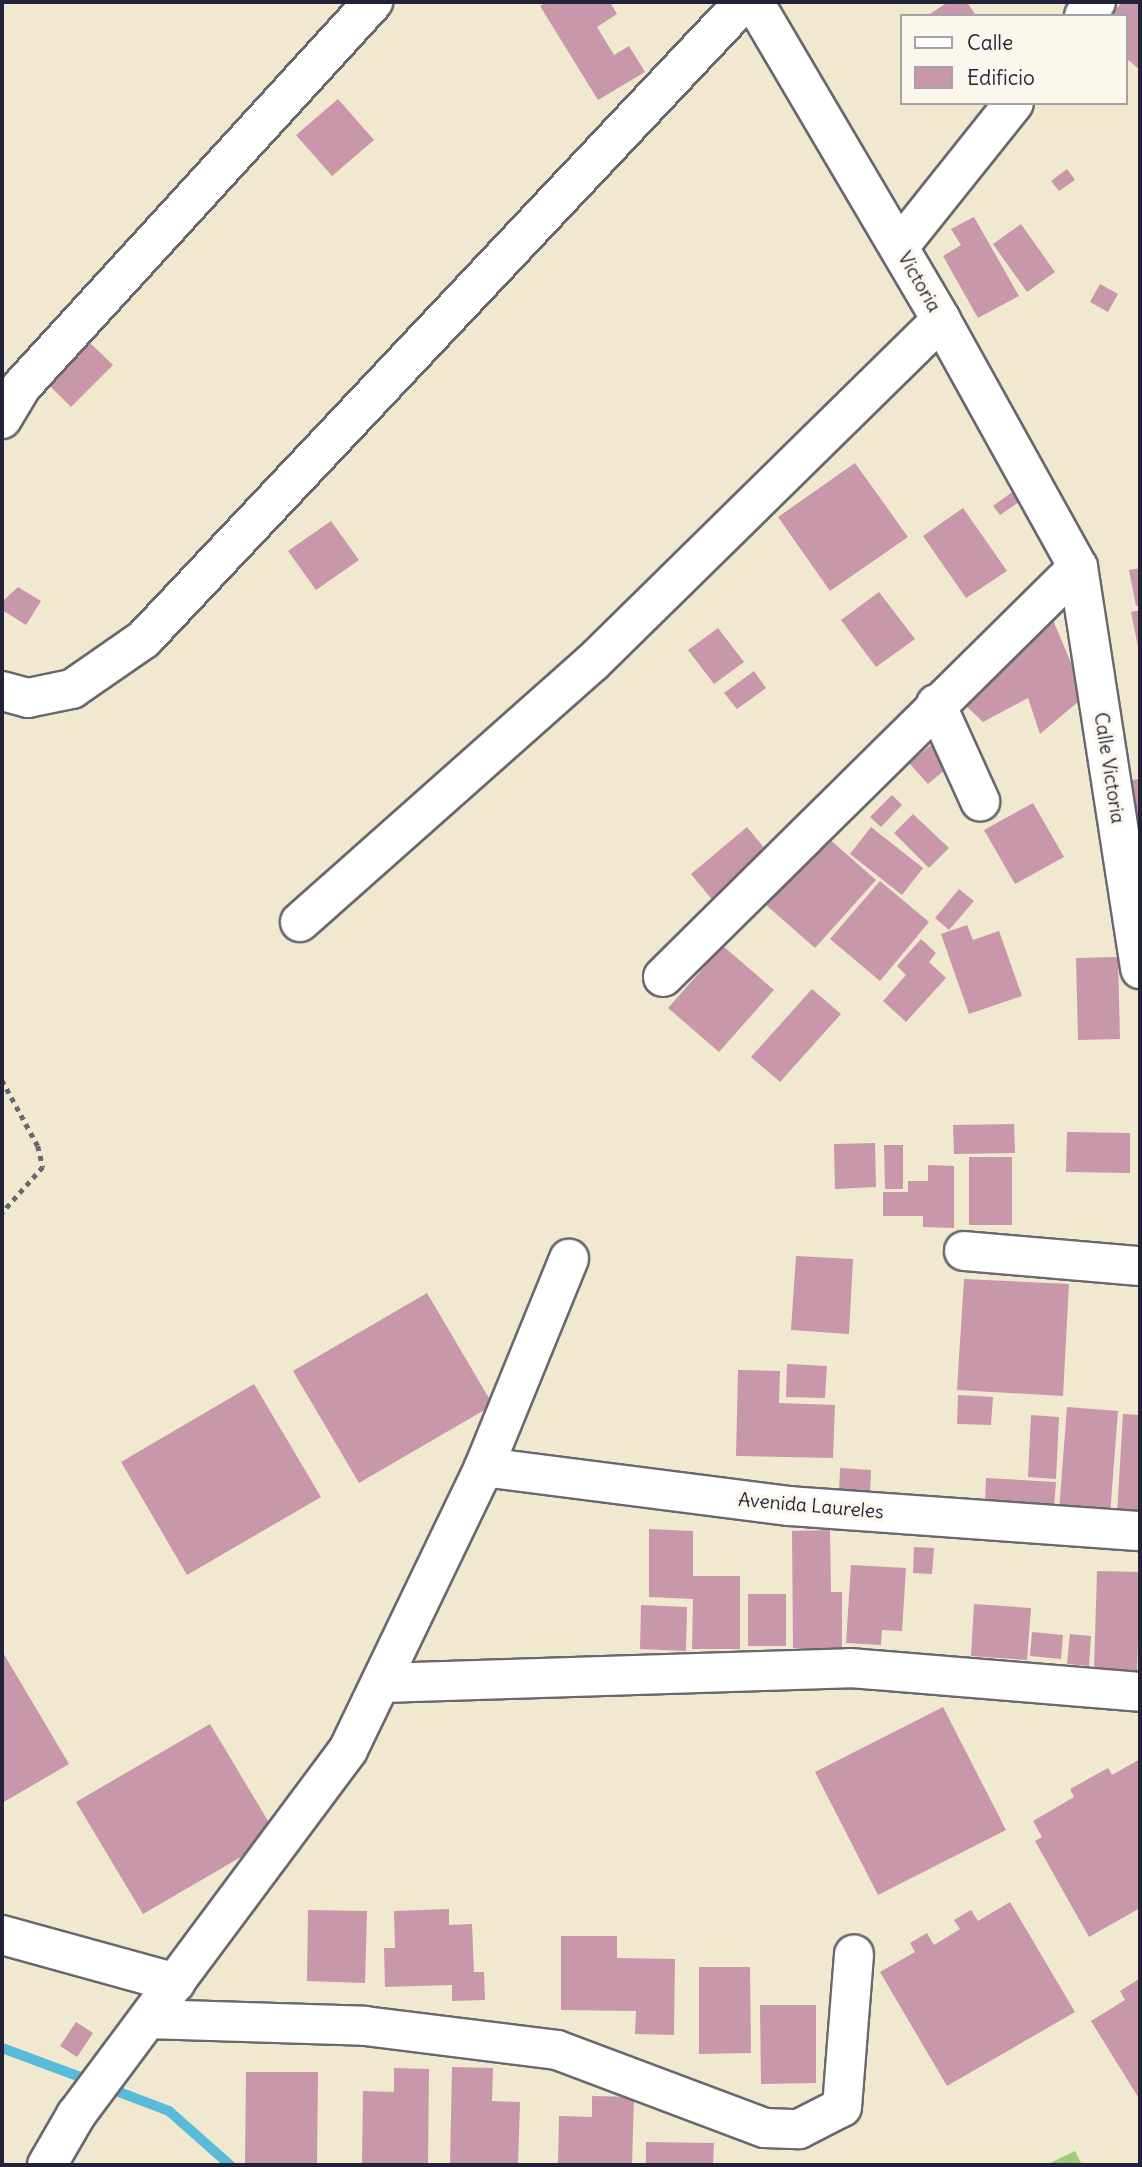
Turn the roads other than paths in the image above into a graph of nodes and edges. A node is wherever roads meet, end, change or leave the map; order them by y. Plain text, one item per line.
1 (373, 2) edge
2 (744, 2) edge
3 (754, 2) edge
4 (1012, 105) edge
5 (899, 247) junction
6 (941, 320) junction
7 (2, 419) edge
8 (1078, 567) junction
9 (2, 691) edge
10 (936, 704) junction
11 (980, 801) dead end
12 (300, 922) dead end
13 (1140, 969) edge
14 (663, 977) dead end
15 (964, 1251) dead end
16 (569, 1259) dead end
17 (1140, 1266) edge
18 (484, 1467) junction
19 (1140, 1531) edge
20 (382, 1683) junction
21 (1140, 1692) edge
22 (2, 1935) edge
23 (854, 1954) dead end
24 (176, 1983) junction
25 (148, 2019) junction
26 (47, 2165) edge

1 - 7 street
2 - 9 street
3 - 5 street, Victoria
4 - 5 street
5 - 6 street, Victoria
6 - 8 street, Victoria
6 - 12 street
8 - 10 street
8 - 13 street, Calle Victoria
10 - 11 street
10 - 14 street
15 - 17 street
16 - 18 street
18 - 19 street, Avenida Laureles
18 - 20 street
20 - 21 street
20 - 24 street
22 - 24 street
23 - 25 street
24 - 25 street
25 - 26 street

